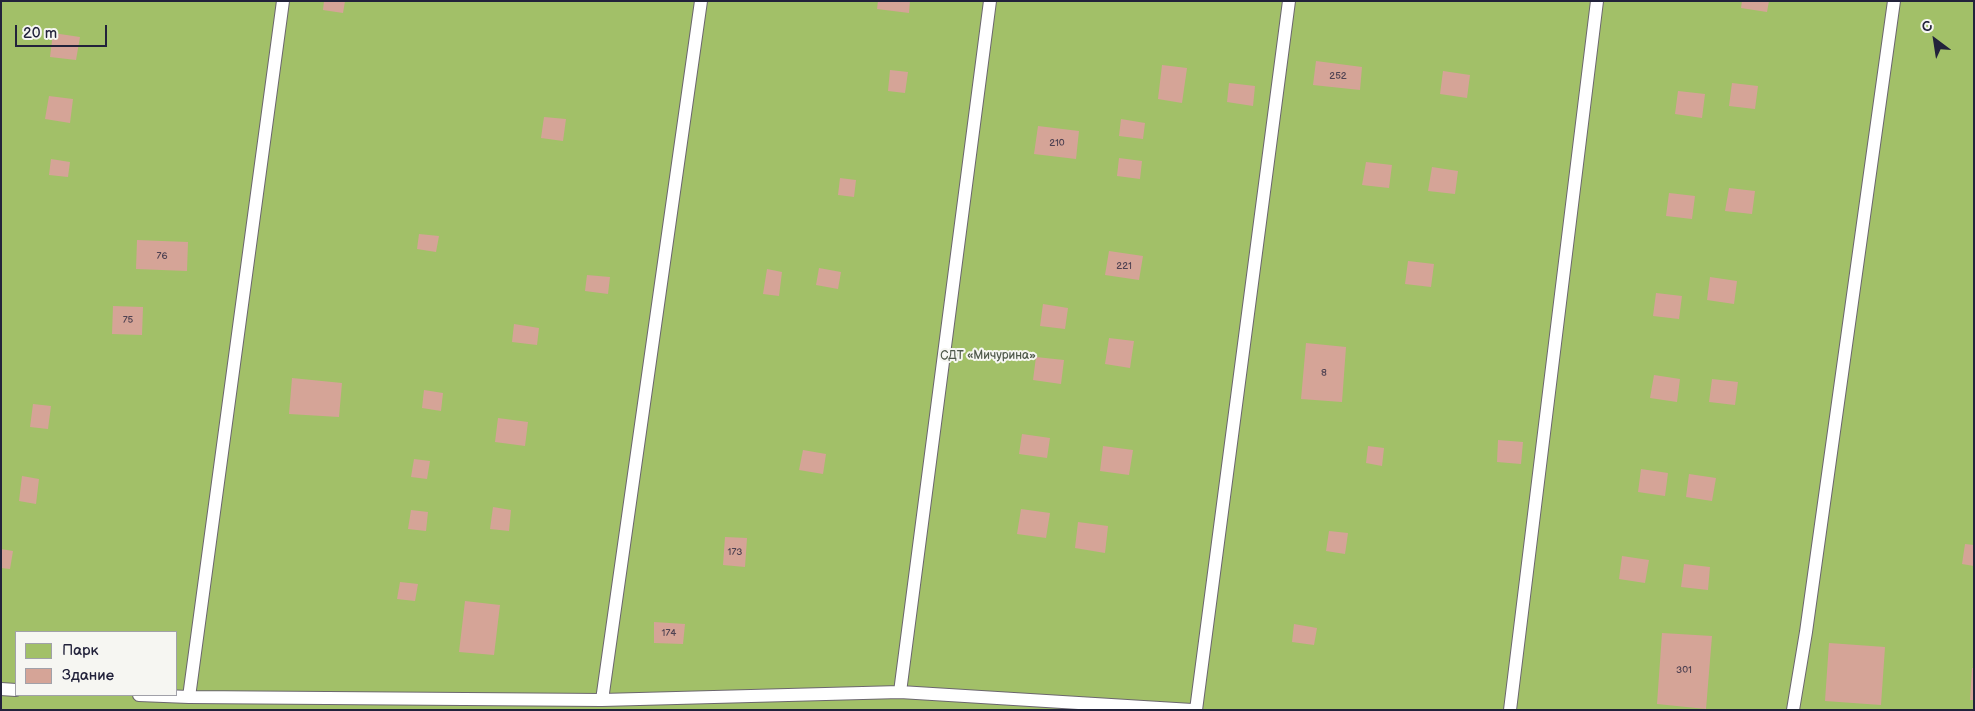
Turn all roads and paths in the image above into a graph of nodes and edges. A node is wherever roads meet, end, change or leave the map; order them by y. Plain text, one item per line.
1 (283, 1) edge
2 (701, 1) edge
3 (990, 1) edge
4 (1289, 1) edge
5 (1597, 1) edge
6 (1894, 1) edge
7 (1, 689) edge
8 (15, 690) edge
9 (900, 692) junction
10 (164, 696) edge
11 (189, 697) junction
12 (602, 700) junction
13 (1192, 710) edge
14 (1196, 710) edge
15 (1510, 710) edge
16 (1793, 710) edge

1 - 11 lane
2 - 12 lane
3 - 9 lane
4 - 14 lane
5 - 15 lane
6 - 16 lane
7 - 8 lane
9 - 12 lane
9 - 13 lane
10 - 11 lane
11 - 12 lane

